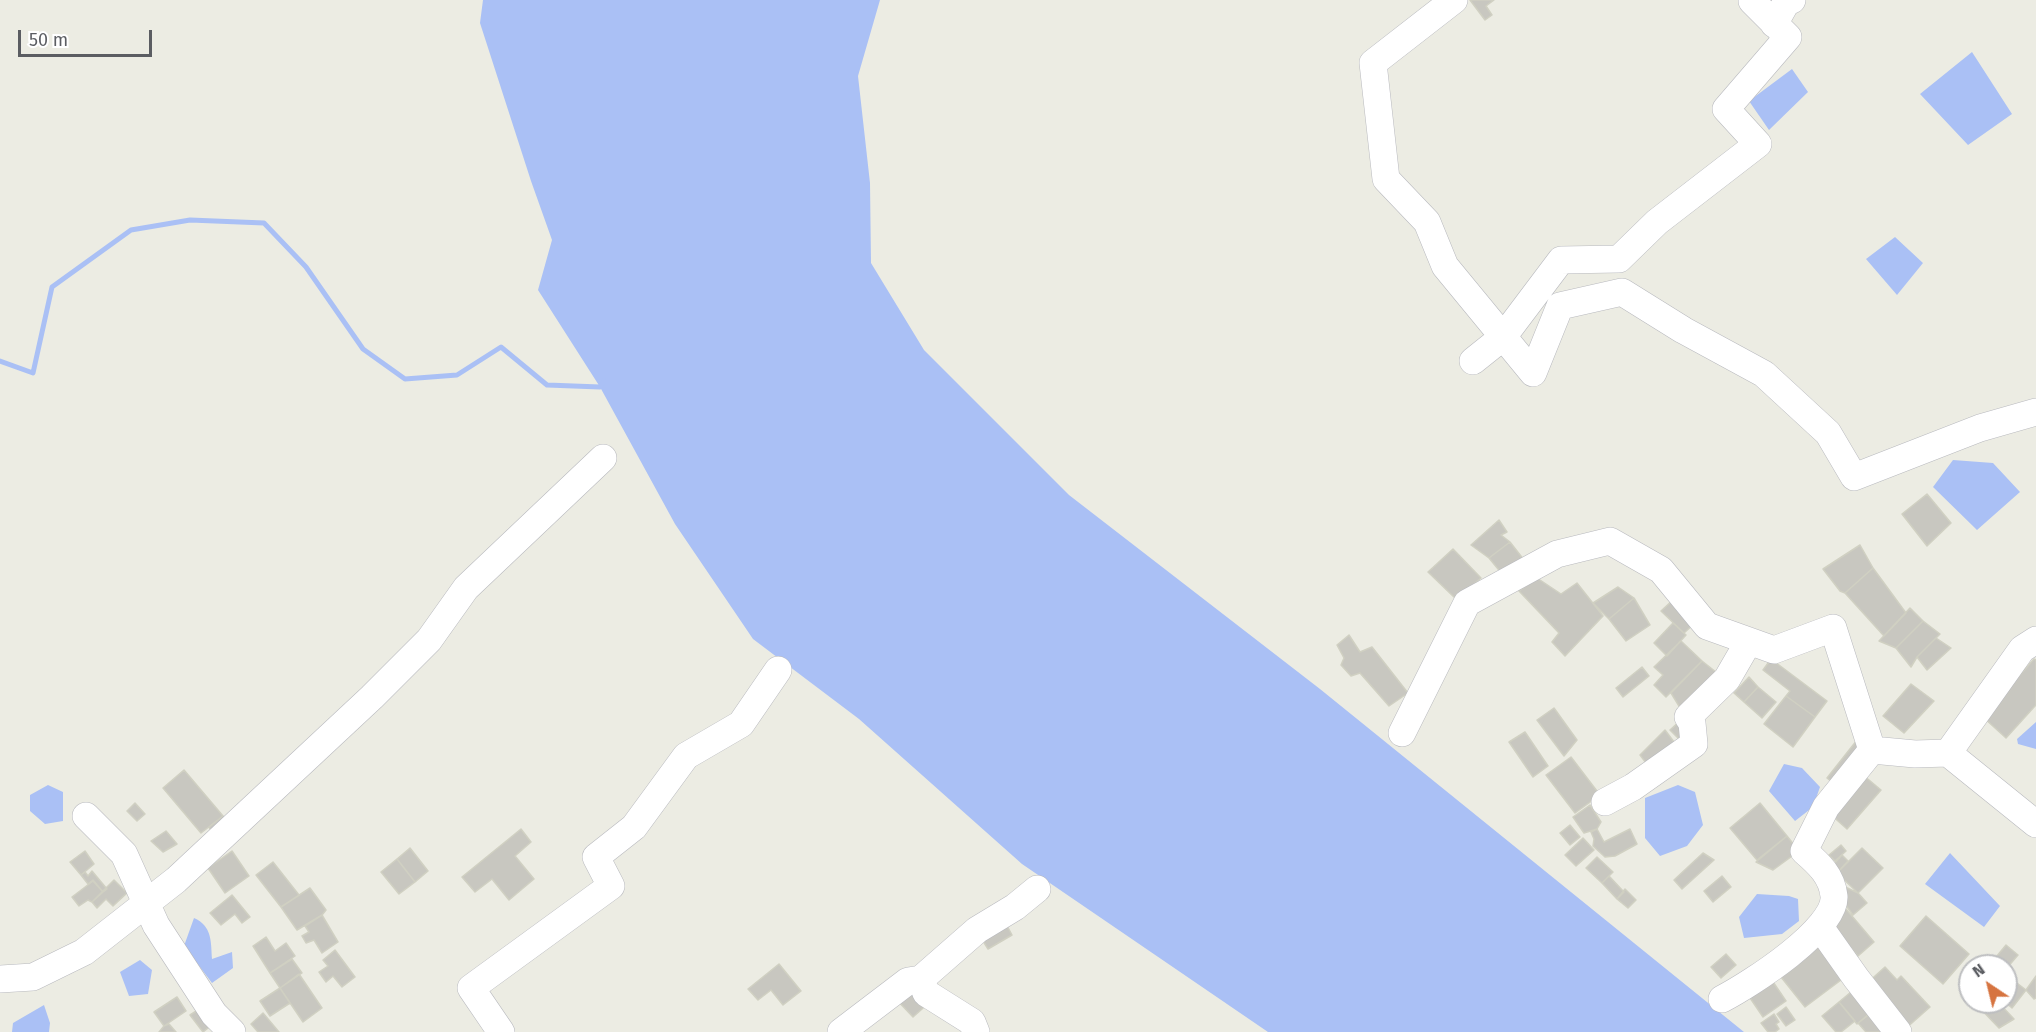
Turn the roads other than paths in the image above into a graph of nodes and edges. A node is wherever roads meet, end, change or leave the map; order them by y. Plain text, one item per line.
1 (1454, 0) edge
2 (1753, 0) edge
3 (1792, 0) edge
4 (1774, 24) junction
5 (1503, 337) junction
6 (1473, 361) dead end
7 (2036, 412) edge
8 (603, 458) dead end
9 (2036, 640) edge
10 (1749, 641) junction
11 (778, 670) dead end
12 (1402, 733) dead end
13 (1872, 750) junction
14 (1948, 753) junction
15 (1605, 802) dead end
16 (86, 816) dead end
17 (2036, 824) edge
18 (1037, 889) dead end
19 (147, 904) junction
20 (1820, 927) junction
21 (0, 979) edge
22 (921, 979) junction
23 (1722, 999) dead end
24 (232, 1032) edge
25 (501, 1032) edge
26 (841, 1032) edge
27 (976, 1032) edge
28 (1898, 1032) edge

1 - 5 street
2 - 4 street
3 - 4 street
4 - 5 street
5 - 6 street
5 - 7 street
8 - 19 street
9 - 14 street
10 - 12 street
10 - 13 street
10 - 15 street
11 - 25 street
13 - 14 street
13 - 20 street
14 - 17 street
16 - 19 street
18 - 22 street
19 - 21 street
19 - 24 street
20 - 23 street
20 - 28 street
22 - 26 street
22 - 27 street

